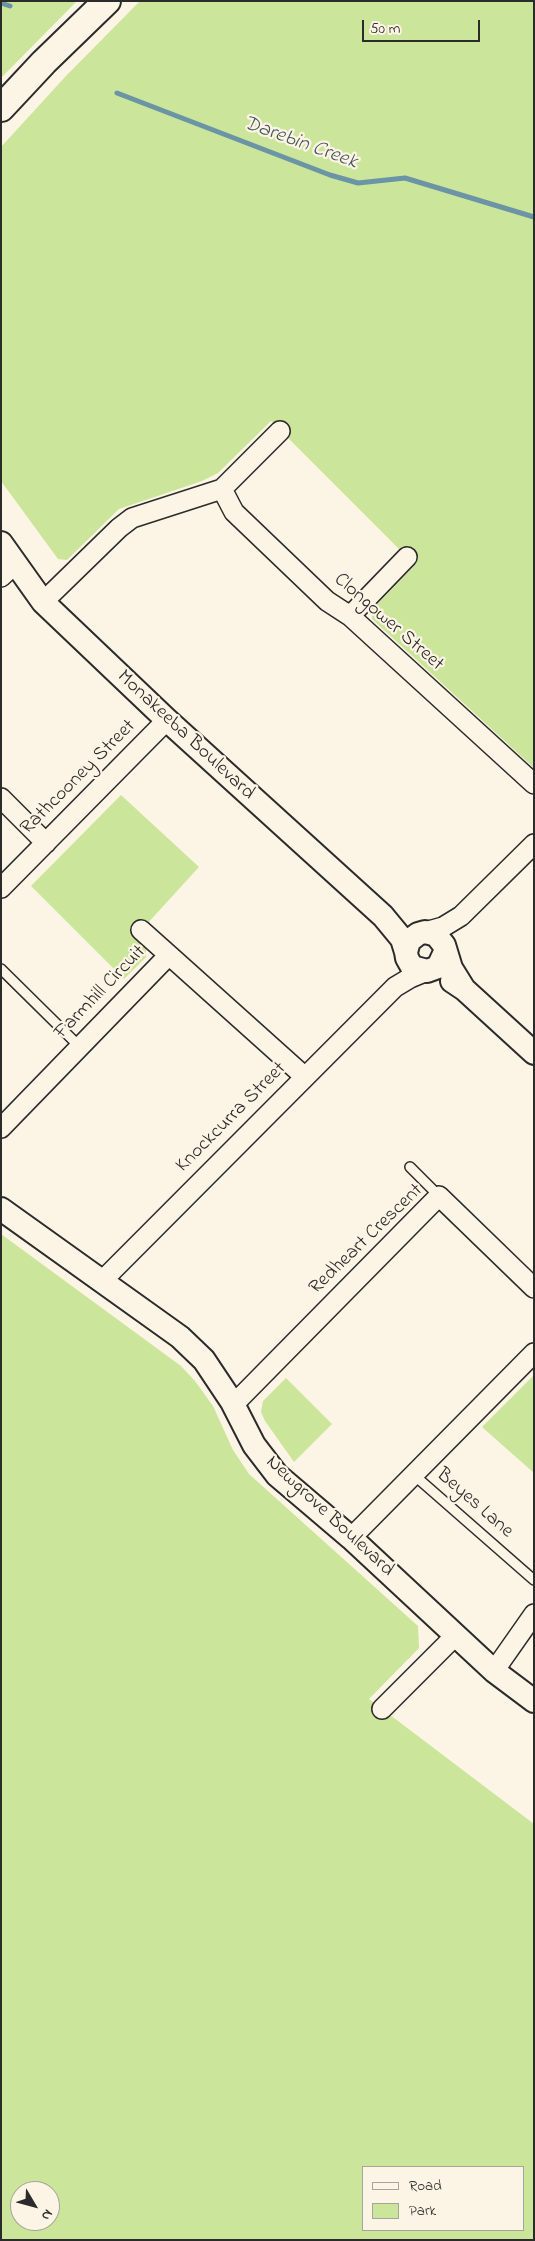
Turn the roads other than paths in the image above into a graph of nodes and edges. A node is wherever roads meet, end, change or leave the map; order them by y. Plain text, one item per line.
1 (107, 1) edge
2 (1, 108) edge
3 (280, 431) dead end
4 (222, 490) junction
5 (1, 543) edge
6 (407, 557) dead end
7 (8, 571) edge
8 (43, 602) junction
9 (350, 616) junction
10 (167, 720) junction
11 (534, 784) edge
12 (1, 798) edge
13 (46, 843) junction
14 (534, 844) edge
15 (1, 888) edge
16 (383, 916) junction
17 (461, 916) junction
18 (141, 930) dead end
19 (424, 932) junction
20 (406, 952) junction
21 (445, 952) junction
22 (169, 955) junction
23 (1, 969) edge
24 (428, 971) junction
25 (395, 987) junction
26 (464, 989) junction
27 (80, 1047) junction
28 (534, 1053) edge
29 (305, 1077) junction
30 (1, 1128) edge
31 (410, 1167) dead end
32 (439, 1196) junction
33 (1, 1209) edge
34 (102, 1281) junction
35 (534, 1288) edge
36 (534, 1353) edge
37 (233, 1405) junction
38 (414, 1475) junction
39 (351, 1538) junction
40 (534, 1580) edge
41 (534, 1614) edge
42 (456, 1635) junction
43 (494, 1671) junction
44 (534, 1701) edge
45 (382, 1709) dead end

1 - 2 main road
3 - 4 street
4 - 8 street
4 - 9 street, Clongower Street
5 - 7 street, Monakeeba Boulevard
6 - 9 street
7 - 8 street, Monakeeba Boulevard
8 - 10 street, Monakeeba Boulevard
9 - 11 street, Clongower Street
10 - 13 street, Rathcooney Street
10 - 16 street, Monakeeba Boulevard
12 - 13 street
13 - 15 street, Rathcooney Street
14 - 17 street
16 - 19 street, Monakeeba Boulevard
16 - 20 street, Monakeeba Boulevard
17 - 19 street
17 - 21 street
18 - 22 street
19 - 20 street
19 - 21 street
20 - 24 street
20 - 25 street, Knockcurra Street
21 - 24 street
21 - 26 street
22 - 27 street, Farmhill Circuit
22 - 29 street, Farmhill Circuit
23 - 27 lane
24 - 25 street, Knockcurra Street
24 - 26 street
25 - 29 street, Knockcurra Street
26 - 28 street
27 - 30 street, Farmhill Circuit
29 - 34 street, Knockcurra Street
31 - 32 lane
32 - 35 street, Redheart Crescent
32 - 37 street, Redheart Crescent
33 - 34 street, Newgrove Boulevard
34 - 37 street, Newgrove Boulevard
36 - 38 street
37 - 39 street, Newgrove Boulevard
38 - 39 street
38 - 40 lane, Beyes Lane
39 - 42 street, Newgrove Boulevard
41 - 43 street
42 - 43 street, Newgrove Boulevard
42 - 45 street
43 - 44 street, Newgrove Boulevard

